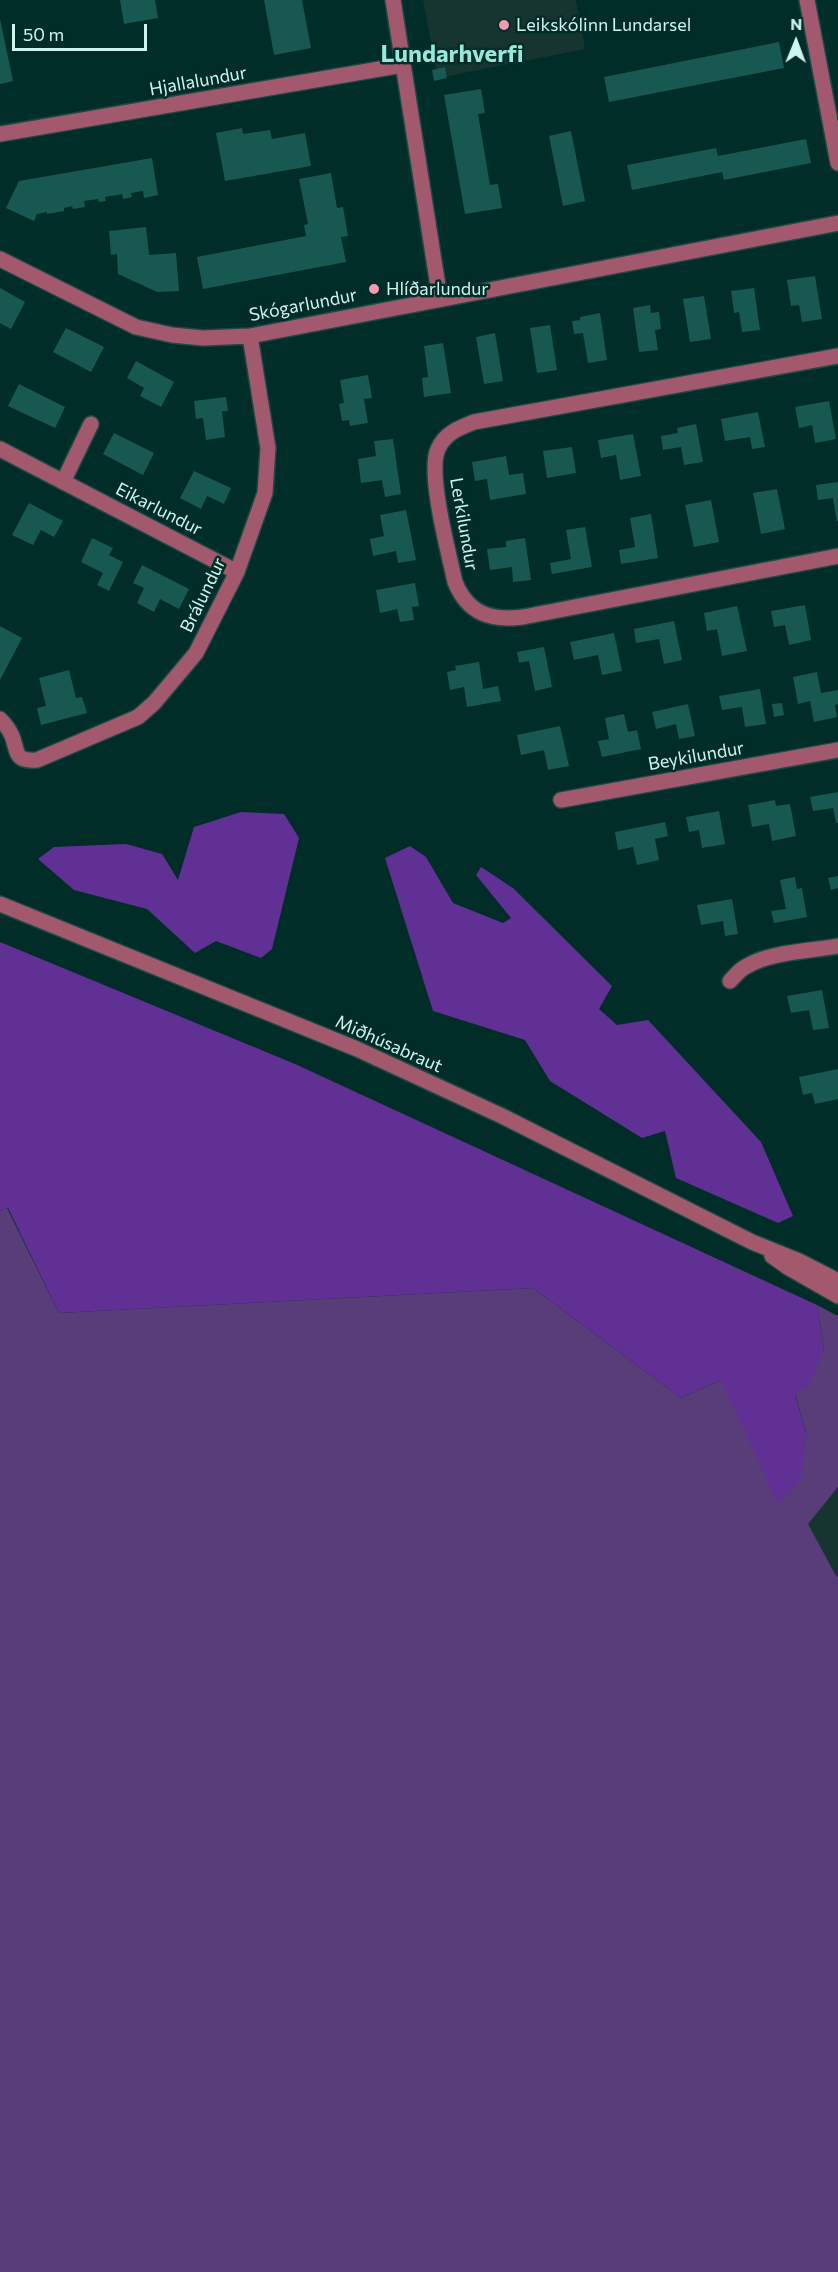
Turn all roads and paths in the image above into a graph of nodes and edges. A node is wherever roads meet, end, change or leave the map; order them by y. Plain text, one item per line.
1 (393, 0) edge
2 (807, 0) edge
3 (403, 65) junction
4 (0, 134) edge
5 (838, 163) edge
6 (838, 224) edge
7 (0, 259) edge
8 (440, 299) junction
9 (250, 336) junction
10 (838, 356) edge
11 (91, 424) dead end
12 (0, 449) edge
13 (63, 482) junction
14 (838, 556) edge
15 (237, 572) junction
16 (0, 719) edge
17 (838, 750) edge
18 (561, 800) dead end
19 (0, 904) edge
20 (838, 946) edge
21 (730, 981) dead end
22 (752, 1242) junction
23 (838, 1281) edge
24 (838, 1296) edge

1 - 3 street
2 - 5 street
3 - 4 street, Hjallalundur
3 - 8 street
6 - 8 street, Skógarlundur
7 - 9 street, Skógarlundur
8 - 9 street, Skógarlundur
9 - 15 street, Brálundur
10 - 14 street, Lerkilundur
11 - 13 street
12 - 13 street, Eikarlundur
13 - 15 street, Eikarlundur
15 - 16 street, Brálundur
17 - 18 street, Beykilundur
19 - 22 street, Miðhúsabraut
20 - 21 street
22 - 23 street, Miðhúsabraut
22 - 24 street, Miðhúsabraut

